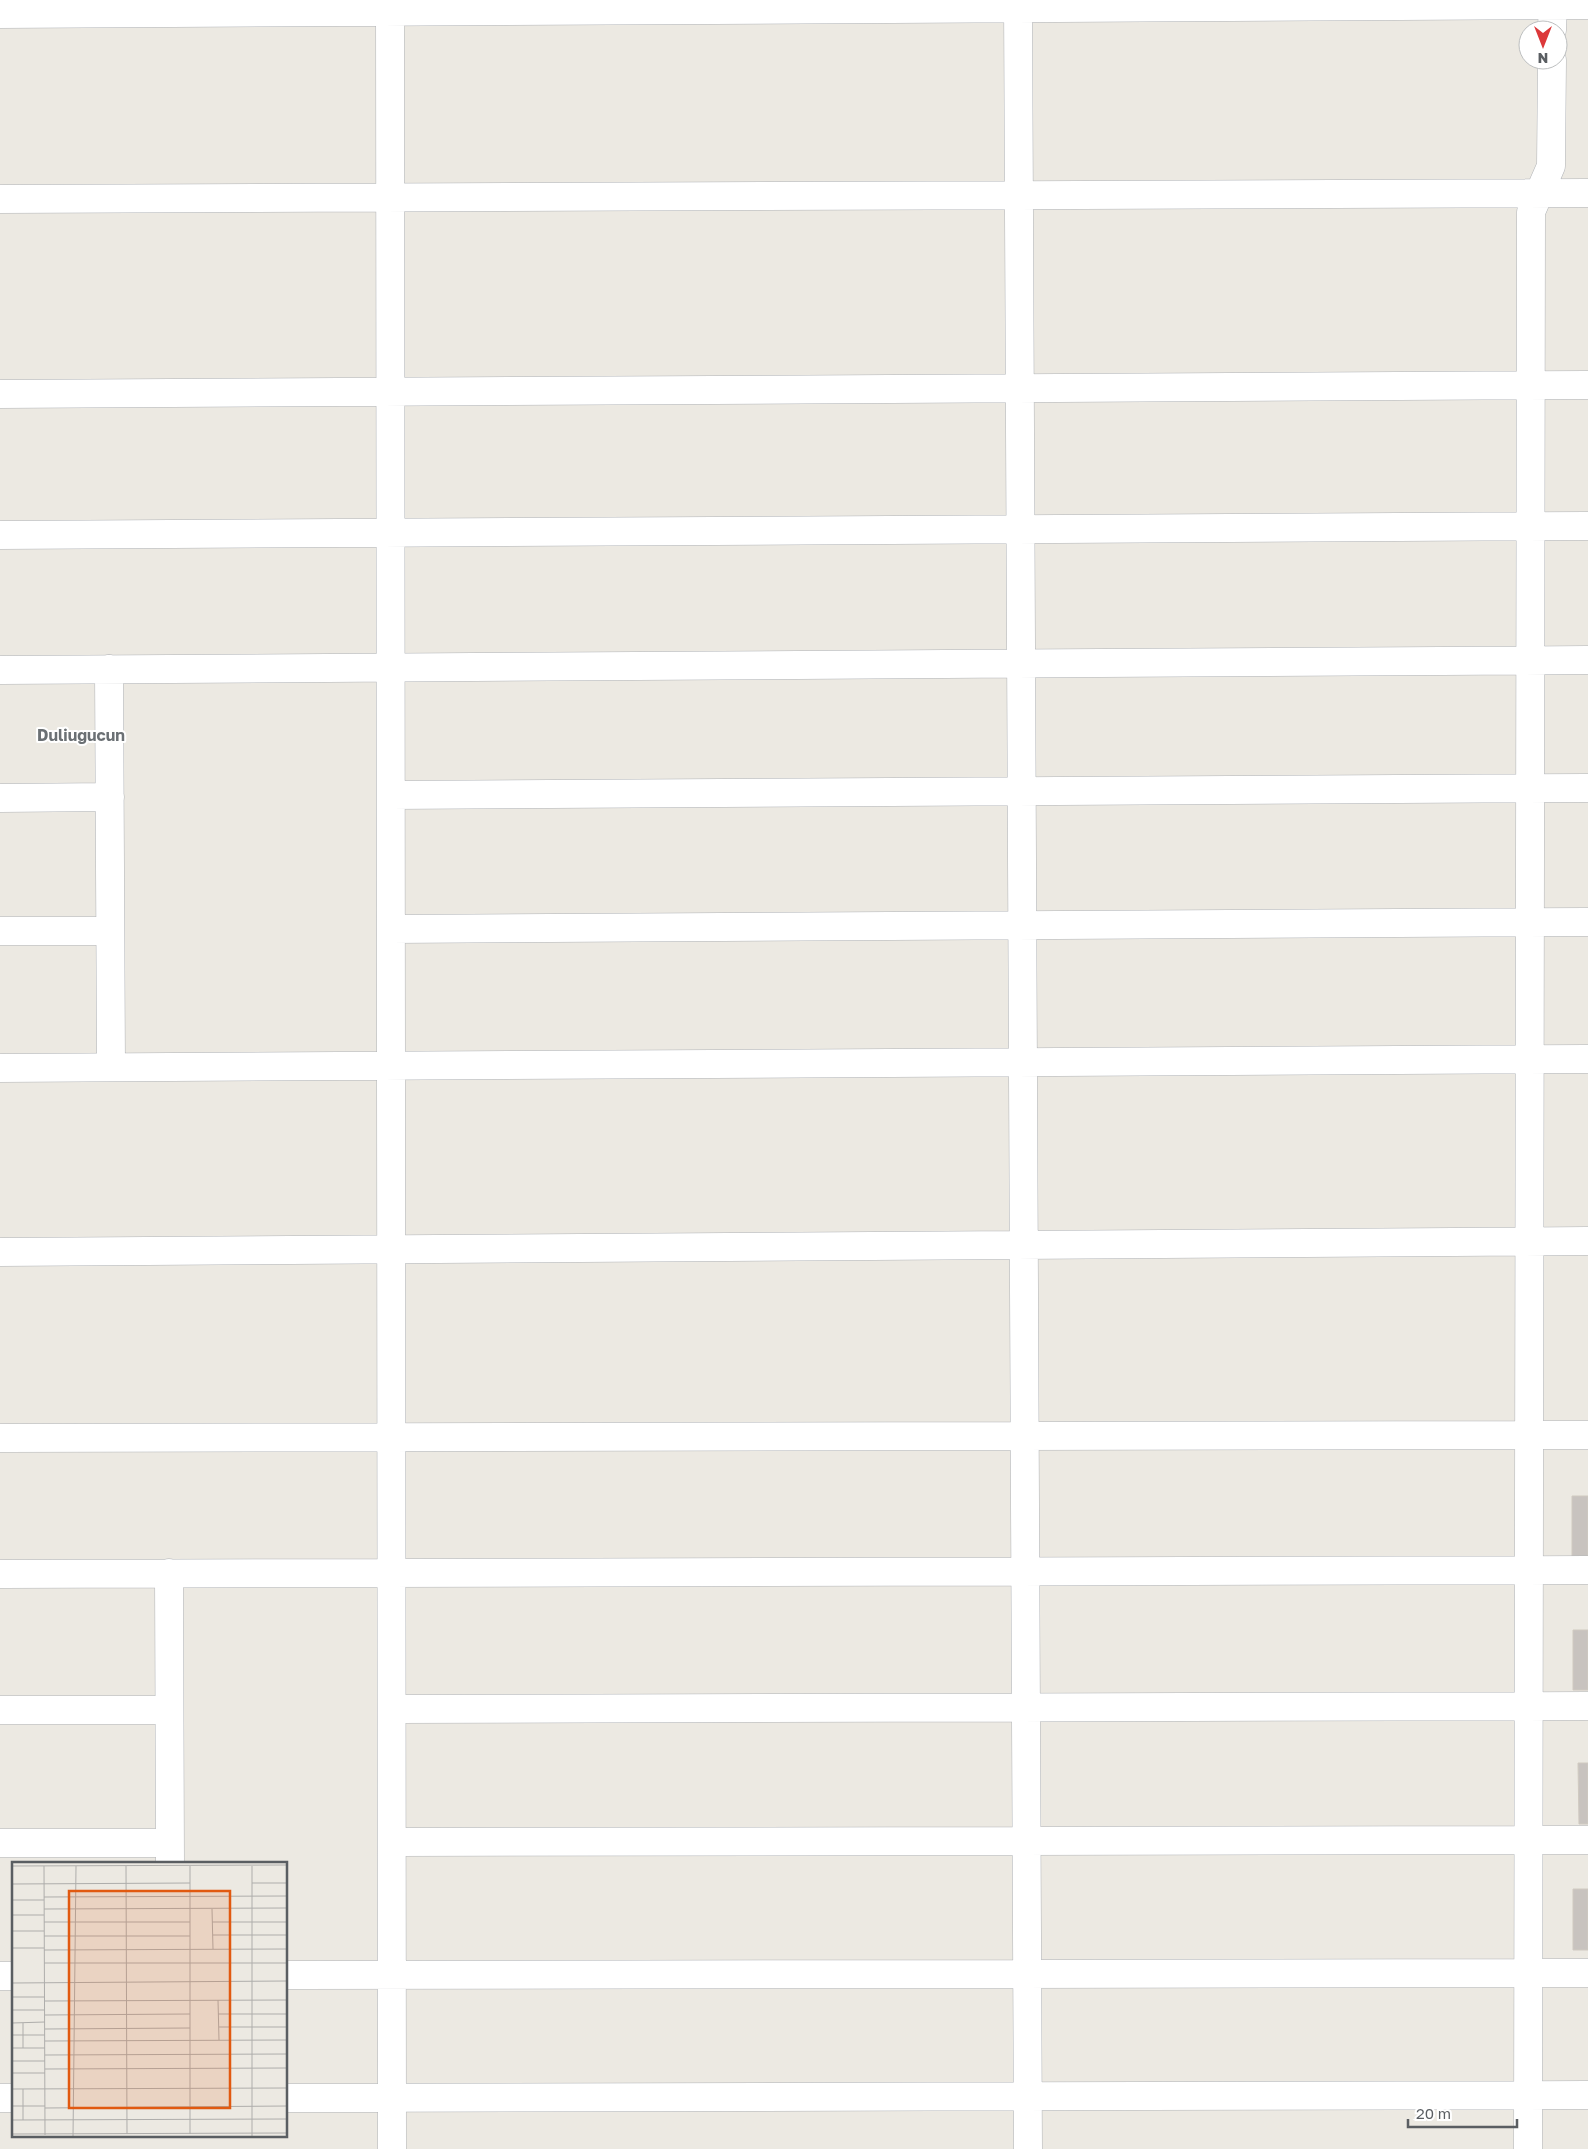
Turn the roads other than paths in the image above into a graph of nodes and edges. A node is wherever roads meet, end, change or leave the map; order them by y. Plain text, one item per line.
1 (1018, 4) edge
2 (1588, 5) edge
3 (390, 6) edge
4 (1552, 12) edge
5 (0, 14) edge
6 (1552, 70) edge
7 (1539, 193) junction
8 (1588, 193) edge
9 (1019, 195) junction
10 (390, 197) junction
11 (0, 199) edge
12 (1588, 384) edge
13 (1530, 385) junction
14 (1020, 388) junction
15 (390, 392) junction
16 (0, 394) edge
17 (1530, 526) junction
18 (1588, 526) edge
19 (1020, 529) junction
20 (391, 532) junction
21 (0, 535) edge
22 (1588, 660) edge
23 (1530, 661) junction
24 (1021, 664) junction
25 (391, 668) junction
26 (109, 669) junction
27 (0, 670) edge
28 (1530, 788) junction
29 (1588, 788) edge
30 (1022, 792) junction
31 (391, 795) junction
32 (110, 797) junction
33 (0, 798) edge
34 (1530, 922) junction
35 (1588, 922) edge
36 (1022, 925) junction
37 (391, 929) junction
38 (0, 931) edge
39 (110, 931) junction
40 (1530, 1059) junction
41 (1588, 1059) edge
42 (1023, 1062) junction
43 (391, 1066) junction
44 (0, 1068) edge
45 (111, 1068) junction
46 (1529, 1241) junction
47 (1588, 1241) edge
48 (1024, 1244) junction
49 (391, 1249) junction
50 (0, 1252) edge
51 (1529, 1435) junction
52 (1588, 1435) edge
53 (1025, 1436) junction
54 (392, 1437) junction
55 (0, 1438) edge
56 (1529, 1570) junction
57 (1588, 1570) edge
58 (1025, 1572) junction
59 (169, 1573) junction
60 (392, 1573) junction
61 (0, 1574) edge
62 (1529, 1706) junction
63 (1588, 1706) edge
64 (1026, 1708) junction
65 (392, 1709) junction
66 (0, 1710) edge
67 (169, 1710) junction
68 (1528, 1840) junction
69 (1588, 1840) edge
70 (1027, 1841) junction
71 (392, 1842) junction
72 (0, 1843) edge
73 (170, 1853) edge
74 (1528, 1973) junction
75 (1588, 1973) edge
76 (1027, 1974) junction
77 (392, 1975) junction
78 (288, 1976) edge
79 (1528, 2095) junction
80 (1588, 2095) edge
81 (1028, 2096) junction
82 (288, 2098) edge
83 (392, 2098) junction
84 (392, 2149) edge
85 (1028, 2149) edge
86 (1528, 2149) edge

1 - 3 street
1 - 4 street
1 - 9 street
2 - 4 street
3 - 5 street
3 - 10 street
6 - 7 street
7 - 8 street
7 - 9 street
7 - 13 street
9 - 10 street
9 - 14 street
10 - 11 street
10 - 15 street
12 - 13 street
13 - 14 street
13 - 17 street
14 - 15 street
14 - 19 street
15 - 16 street
15 - 20 street
17 - 18 street
17 - 19 street
17 - 23 street
19 - 20 street
19 - 24 street
20 - 21 street
20 - 25 street
22 - 23 street
23 - 24 street
23 - 28 street
24 - 25 street
24 - 30 street
25 - 26 street
25 - 31 street
26 - 27 street
26 - 32 street
28 - 29 street
28 - 30 street
28 - 34 street
30 - 31 street
30 - 36 street
31 - 37 street
32 - 33 street
32 - 39 street
34 - 35 street
34 - 36 street
34 - 40 street
36 - 37 street
36 - 42 street
37 - 43 street
38 - 39 street
39 - 45 street
40 - 41 street
40 - 42 street
40 - 46 street
42 - 43 street
42 - 48 street
43 - 45 street
43 - 49 street
44 - 45 street
46 - 47 street
46 - 48 street
46 - 51 street
48 - 49 street
48 - 53 street
49 - 50 street
49 - 54 street
51 - 52 street
51 - 53 street
51 - 56 street
53 - 54 street
53 - 58 street
54 - 55 street
54 - 60 street
56 - 57 street
56 - 58 street
56 - 62 street
58 - 60 street
58 - 64 street
59 - 60 street
59 - 61 street
59 - 67 street
60 - 65 street
62 - 63 street
62 - 64 street
62 - 68 street
64 - 65 street
64 - 70 street
65 - 71 street
66 - 67 street
67 - 73 street
68 - 69 street
68 - 70 street
68 - 74 street
70 - 71 street
70 - 76 street
71 - 77 street
72 - 73 street
74 - 75 street
74 - 76 street
74 - 79 street
76 - 77 street
76 - 81 street
77 - 78 street
77 - 83 street
79 - 80 street
79 - 81 street
79 - 86 street
81 - 83 street
81 - 85 street
82 - 83 street
83 - 84 street

